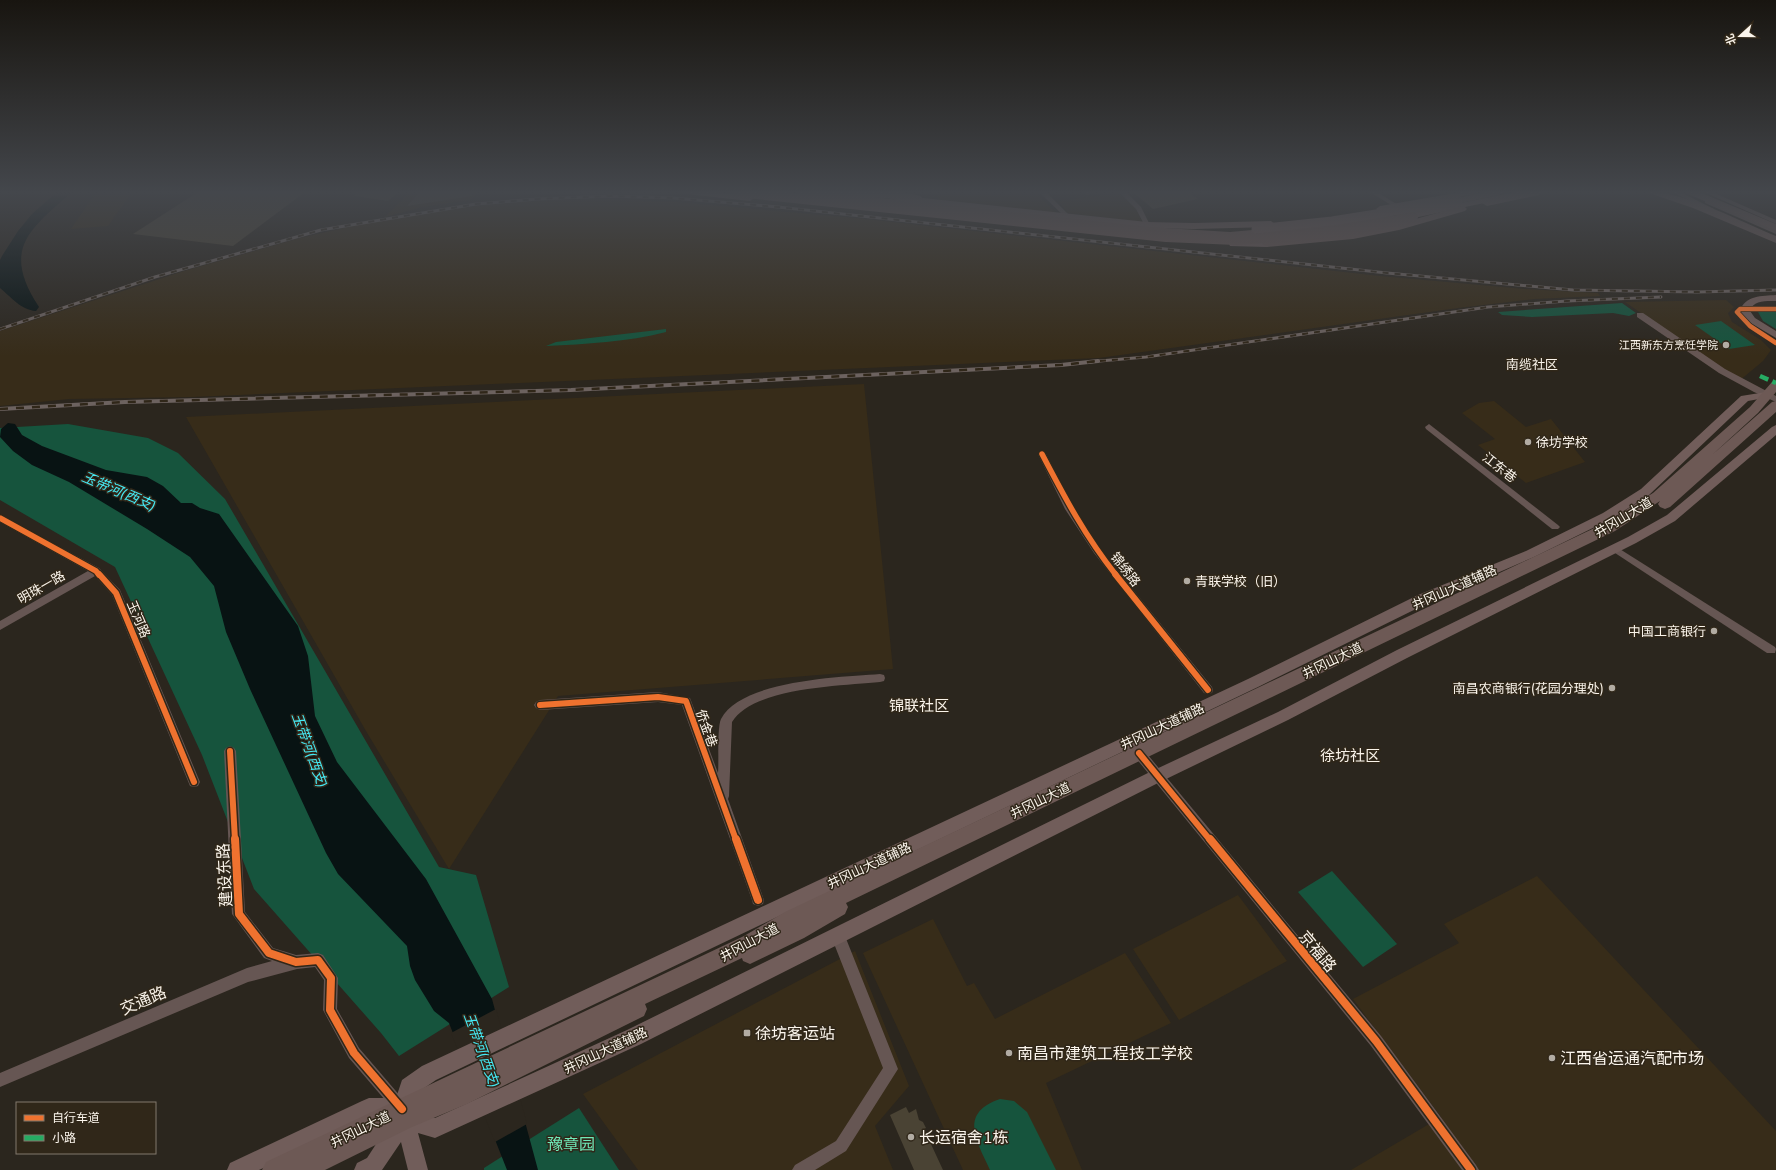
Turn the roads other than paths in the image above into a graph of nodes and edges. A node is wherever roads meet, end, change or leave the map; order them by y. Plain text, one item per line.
1 (1776, 298) edge
2 (1776, 302) edge
3 (1750, 308) junction
4 (1640, 315) dead end
5 (1776, 331) edge
6 (1776, 335) edge
7 (1773, 396) edge
8 (1428, 427) dead end
9 (1776, 429) edge
10 (1042, 454) dead end
11 (0, 518) edge
12 (1555, 527) dead end
13 (1616, 549) junction
14 (96, 571) junction
15 (0, 626) edge
16 (1771, 650) dead end
17 (880, 678) dead end
18 (1208, 690) dead end
19 (540, 704) dead end
20 (230, 751) dead end
21 (1142, 756) junction
22 (1157, 776) junction
23 (194, 782) dead end
24 (722, 802) junction
25 (758, 900) dead end
26 (838, 936) junction
27 (303, 961) junction
28 (0, 1080) edge
29 (403, 1114) junction
30 (237, 1170) edge
31 (274, 1170) edge
32 (300, 1170) edge
33 (364, 1170) edge
34 (418, 1170) edge
35 (800, 1170) edge
36 (1471, 1170) edge

1 - 3 main road
2 - 3 main road
3 - 5 main road
3 - 6 main road
4 - 7 street
7 - 21 highway, 井冈山大道
7 - 29 main road, 井冈山大道辅路
8 - 12 street, 江东巷
9 - 13 main road, 井冈山大道辅路
10 - 18 street, 锦绣路
11 - 14 street, 玉河路
13 - 16 street
13 - 22 main road, 井冈山大道辅路
14 - 15 street, 明珠一路
14 - 23 street, 玉河路
17 - 24 street
19 - 24 street, 侨金巷
20 - 27 street, 建设东路
21 - 22 street, 京福路
21 - 29 highway, 井冈山大道
22 - 26 main road, 井冈山大道辅路
22 - 36 street, 京福路
24 - 25 street, 侨金巷
26 - 29 main road, 井冈山大道辅路
26 - 35 street
27 - 28 street, 交通路
27 - 29 street, 建设东路
29 - 30 main road
29 - 31 highway, 井冈山大道
29 - 32 highway, 井冈山大道
29 - 33 main road, 井冈山大道辅路
29 - 34 main road

